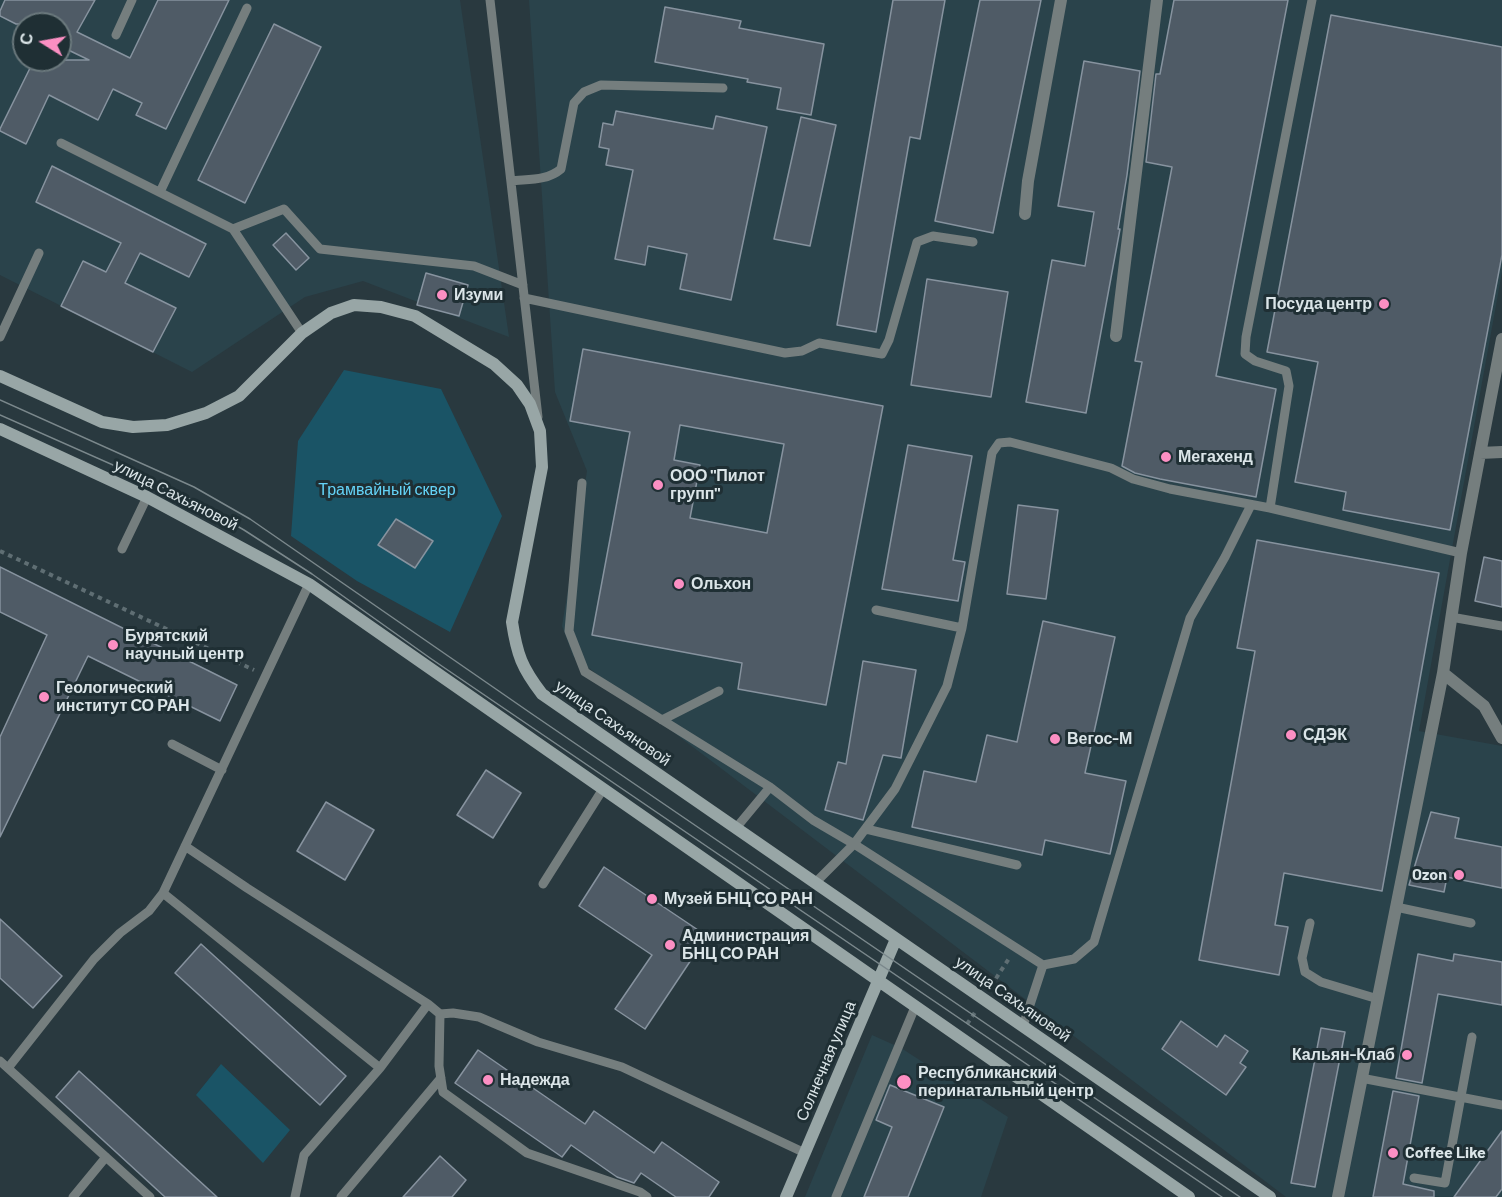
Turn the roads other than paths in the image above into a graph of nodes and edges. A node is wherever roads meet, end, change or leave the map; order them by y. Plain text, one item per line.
1 (132, 0) edge
2 (489, 0) edge
3 (1061, 0) edge
4 (1157, 0) edge
5 (1312, 0) edge
6 (247, 8) dead end
7 (116, 35) dead end
8 (723, 88) dead end
9 (61, 143) dead end
10 (511, 181) junction
11 (160, 192) junction
12 (1025, 214) dead end
13 (233, 229) junction
14 (973, 242) dead end
15 (39, 253) dead end
16 (523, 285) junction
17 (524, 298) junction
18 (302, 333) junction
19 (1116, 336) dead end
20 (0, 337) edge
21 (1502, 339) edge
22 (1500, 357) edge
23 (0, 376) edge
24 (0, 429) edge
25 (540, 431) junction
26 (1502, 452) edge
27 (1480, 453) junction
28 (582, 483) dead end
29 (147, 497) junction
30 (1251, 505) junction
31 (1270, 508) junction
32 (122, 549) dead end
33 (1461, 553) junction
34 (309, 584) junction
35 (876, 610) dead end
36 (1451, 617) junction
37 (1502, 626) edge
38 (962, 628) junction
39 (1443, 673) junction
40 (719, 691) dead end
41 (662, 720) junction
42 (1502, 738) edge
43 (172, 744) dead end
44 (222, 770) junction
45 (770, 787) junction
46 (603, 789) junction
47 (736, 828) junction
48 (866, 829) junction
49 (854, 844) junction
50 (185, 846) junction
51 (1017, 865) dead end
52 (815, 883) junction
53 (543, 884) dead end
54 (163, 892) junction
55 (1396, 907) junction
56 (1471, 922) dead end
57 (1310, 923) dead end
58 (896, 939) junction
59 (1044, 965) junction
60 (878, 981) junction
61 (1377, 999) junction
62 (428, 1004) junction
63 (915, 1007) junction
64 (440, 1014) junction
65 (1023, 1026) junction
66 (1472, 1037) dead end
67 (0, 1061) edge
68 (8, 1068) junction
69 (380, 1068) junction
70 (441, 1078) junction
71 (1362, 1078) junction
72 (1461, 1097) junction
73 (1502, 1105) edge
74 (805, 1153) junction
75 (106, 1157) junction
76 (1414, 1178) dead end
77 (73, 1197) edge
78 (150, 1197) edge
79 (295, 1197) edge
80 (341, 1197) edge
81 (646, 1197) edge
82 (786, 1197) edge
83 (836, 1197) edge
84 (1189, 1197) edge
85 (1270, 1197) edge
86 (1338, 1197) edge

1 - 7 lane
2 - 10 lane
3 - 12 street
4 - 19 street
5 - 31 lane
6 - 11 lane
8 - 10 lane
9 - 11 lane
10 - 16 lane
11 - 13 lane
13 - 16 lane
13 - 18 lane
14 - 17 lane
15 - 20 lane
16 - 17 lane
17 - 25 lane
18 - 23 main road, улица Сахьяновой
18 - 25 main road, улица Сахьяновой
21 - 22 street
22 - 27 street
24 - 29 main road, улица Сахьяновой
25 - 47 main road, улица Сахьяновой
26 - 27 street
27 - 33 street
28 - 41 lane
29 - 32 lane
29 - 34 main road, улица Сахьяновой
30 - 31 lane
30 - 38 lane
30 - 59 lane
31 - 33 lane
33 - 36 street
34 - 44 lane
34 - 46 main road, улица Сахьяновой
35 - 38 lane
36 - 37 lane
36 - 39 street
38 - 48 lane
39 - 42 street
39 - 55 street
40 - 41 lane
41 - 45 lane
43 - 44 lane
44 - 50 lane
45 - 47 lane
45 - 49 lane
46 - 53 lane
46 - 60 main road, улица Сахьяновой
47 - 52 main road, улица Сахьяновой
48 - 49 lane
48 - 51 lane
49 - 52 lane
49 - 59 lane
50 - 54 lane
50 - 62 lane
52 - 58 main road, улица Сахьяновой
54 - 68 lane
54 - 69 lane
55 - 56 lane
55 - 61 street
57 - 61 lane
58 - 60 main road, Солнечная улица
58 - 65 main road, улица Сахьяновой
59 - 65 lane
60 - 63 main road, улица Сахьяновой
60 - 74 main road, Солнечная улица
61 - 71 street
62 - 64 lane
62 - 69 lane
63 - 83 lane
63 - 84 main road, улица Сахьяновой
64 - 70 lane
64 - 74 lane
65 - 85 main road, улица Сахьяновой
66 - 72 lane
67 - 68 lane
68 - 75 lane
69 - 79 lane
70 - 80 lane
70 - 81 lane
71 - 72 lane
71 - 86 street
72 - 73 lane
72 - 76 lane
74 - 82 main road, Солнечная улица
75 - 77 lane
75 - 78 lane

